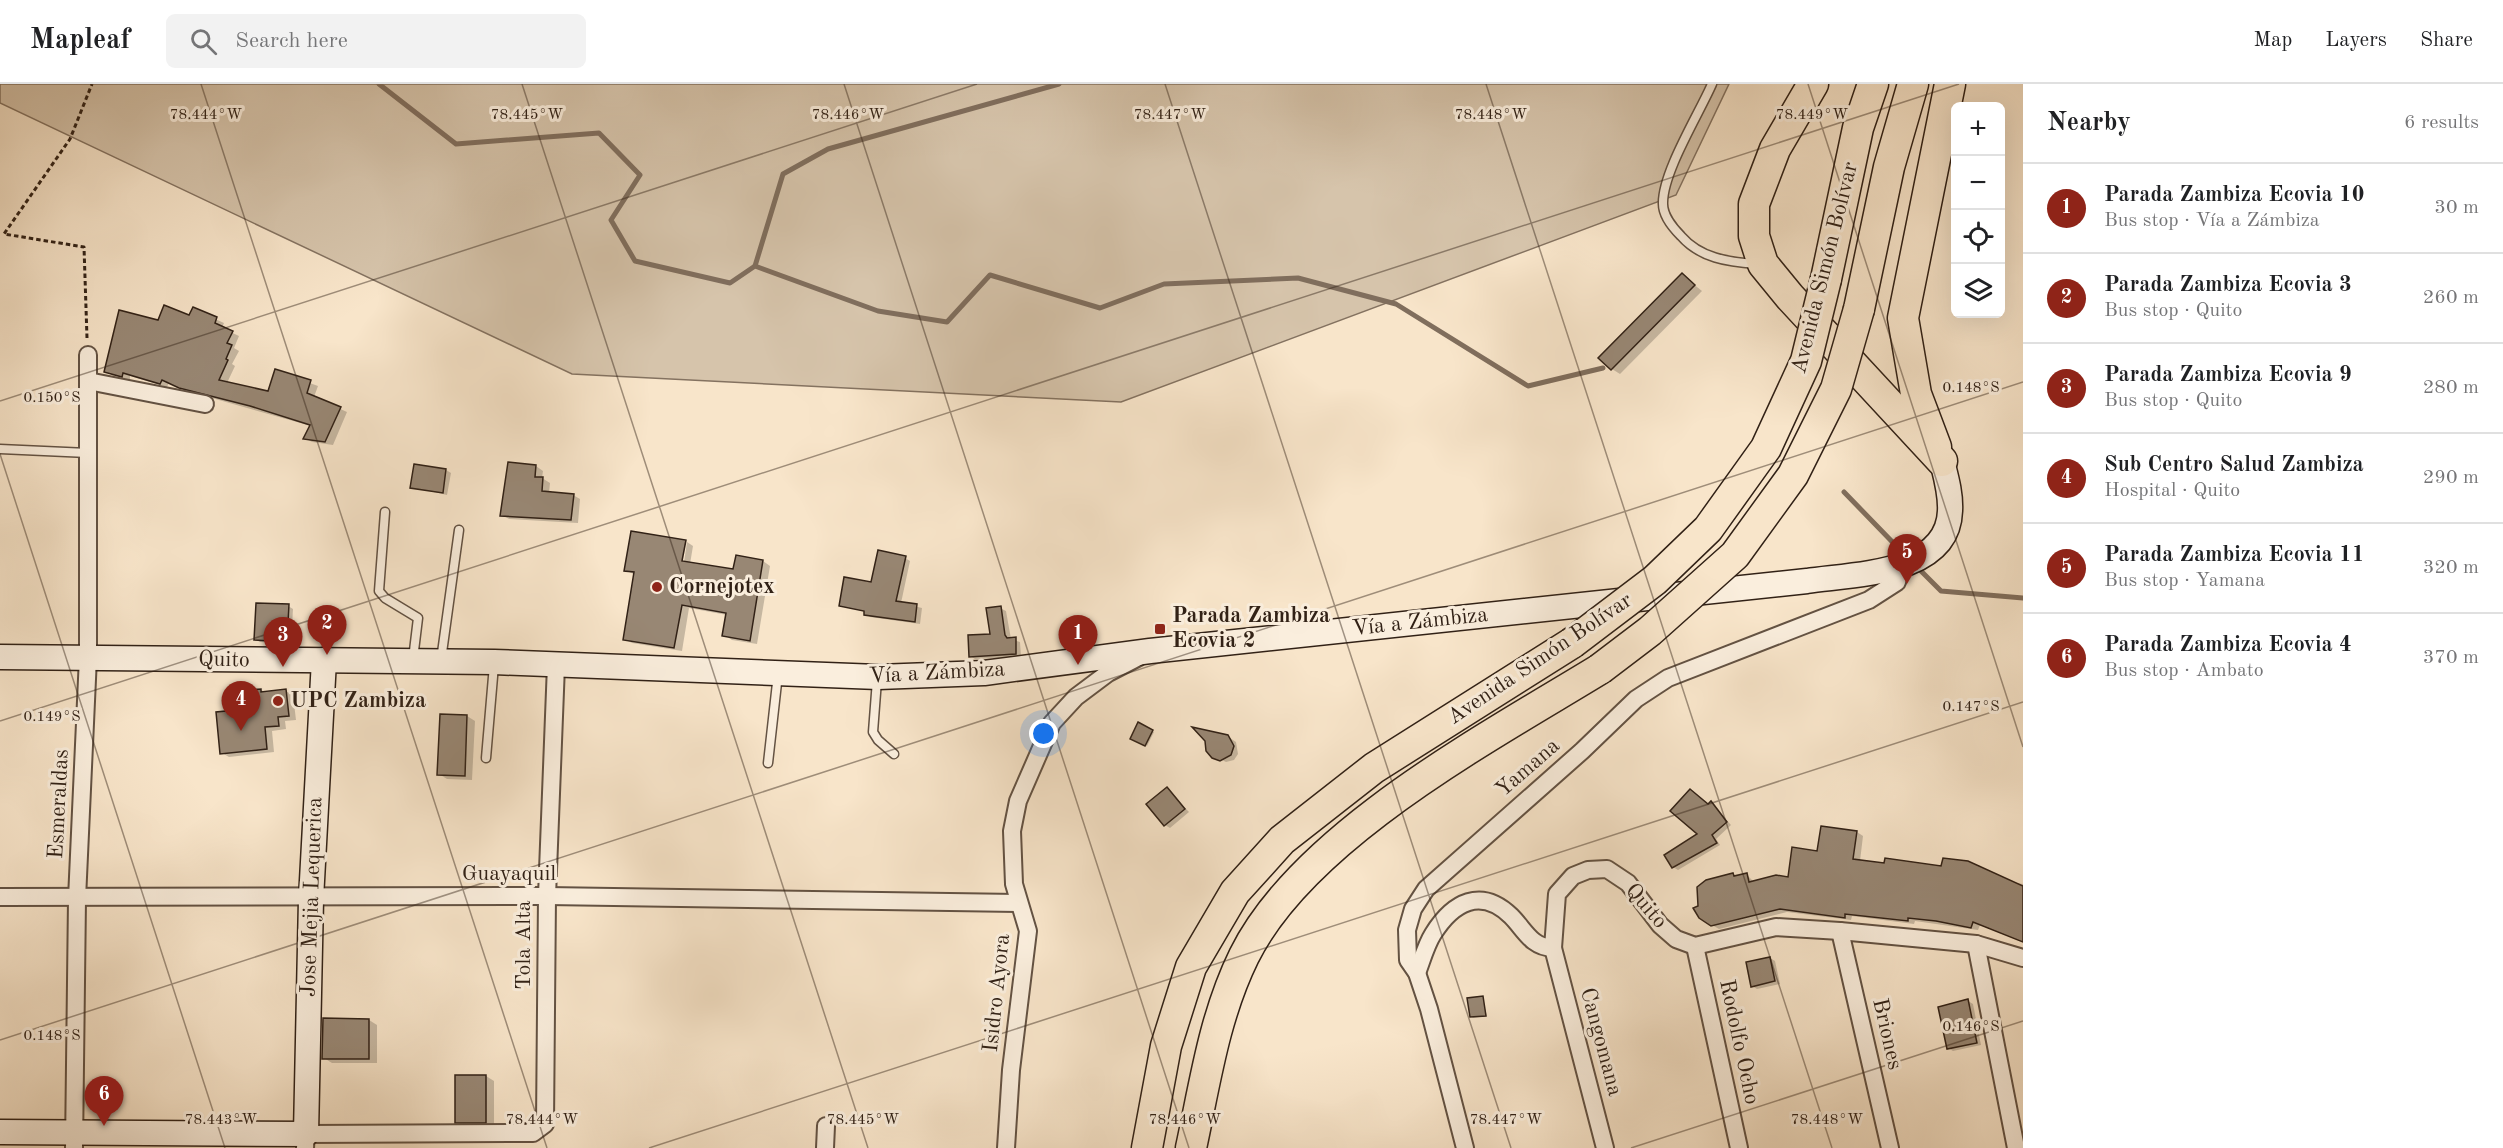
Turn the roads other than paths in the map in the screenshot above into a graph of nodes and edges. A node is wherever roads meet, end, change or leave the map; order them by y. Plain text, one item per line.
1 (1712, 84) edge
2 (1813, 84) edge
3 (1873, 84) edge
4 (1913, 84) edge
5 (1950, 84) edge
6 (1763, 264) junction
7 (88, 355) road end
8 (88, 381) junction
9 (205, 404) dead end
10 (0, 449) edge
11 (88, 453) junction
12 (1942, 461) junction
13 (386, 512) dead end
14 (459, 530) dead end
15 (1901, 567) junction
16 (1150, 651) junction
17 (0, 657) edge
18 (88, 657) junction
19 (324, 660) junction
20 (413, 662) junction
21 (495, 662) junction
22 (440, 663) junction
23 (556, 665) junction
24 (778, 674) junction
25 (878, 677) junction
26 (894, 754) dead end
27 (486, 758) dead end
28 (768, 763) dead end
29 (547, 896) junction
30 (0, 897) edge
31 (311, 898) junction
32 (77, 899) junction
33 (1018, 903) junction
34 (1840, 931) junction
35 (1976, 944) junction
36 (1695, 946) junction
37 (1553, 948) junction
38 (2023, 958) edge
39 (1417, 973) junction
40 (826, 1126) dead end
41 (0, 1132) edge
42 (74, 1139) edge
43 (306, 1141) edge
44 (825, 1148) edge
45 (1006, 1148) edge
46 (1147, 1148) edge
47 (1191, 1148) edge
48 (1465, 1148) edge
49 (1605, 1148) edge
50 (1739, 1148) edge
51 (1890, 1148) edge
52 (2016, 1148) edge

1 - 6 lane
2 - 6 highway
3 - 46 highway, Avenida Simón Bolívar, bridge
4 - 47 highway, Avenida Simón Bolívar, bridge
5 - 12 highway
6 - 12 highway
7 - 8 street, Esmeraldas
8 - 9 street
8 - 11 street, Esmeraldas
10 - 11 lane
11 - 18 street, Esmeraldas
12 - 15 street, Vía a Zámbiza
13 - 20 lane
14 - 22 lane
15 - 16 street, Vía a Zámbiza
15 - 39 street, Yamana
16 - 25 street, Vía a Zámbiza
16 - 33 street, Isidro Ayora
17 - 18 street, Quito
18 - 19 street, Quito
18 - 32 street, Esmeraldas
19 - 20 street, Quito
19 - 31 street, Jose Mejia Lequerica
20 - 22 street, Quito
21 - 22 street, Quito
21 - 23 street, Quito
21 - 27 lane
23 - 24 street, Vía a Zámbiza
23 - 29 street, Tola Alta
24 - 25 street, Vía a Zámbiza
24 - 28 lane
25 - 26 lane
29 - 31 street, Guayaquil
29 - 33 street, Guayaquil
29 - 43 street, Tola Alta
30 - 32 street, Guayaquil
31 - 32 street, Guayaquil
31 - 43 street, Jose Mejia Lequerica
32 - 42 street, Esmeraldas
33 - 45 street, Isidro Ayora
34 - 35 street
34 - 36 street
34 - 51 street, Briones
35 - 38 street
35 - 52 street
36 - 37 street, Quito
36 - 50 street, Rodolfo Ocho
37 - 39 street
37 - 49 street, Cangomana
39 - 48 street, Yamana
40 - 44 street
41 - 42 street
42 - 43 street

